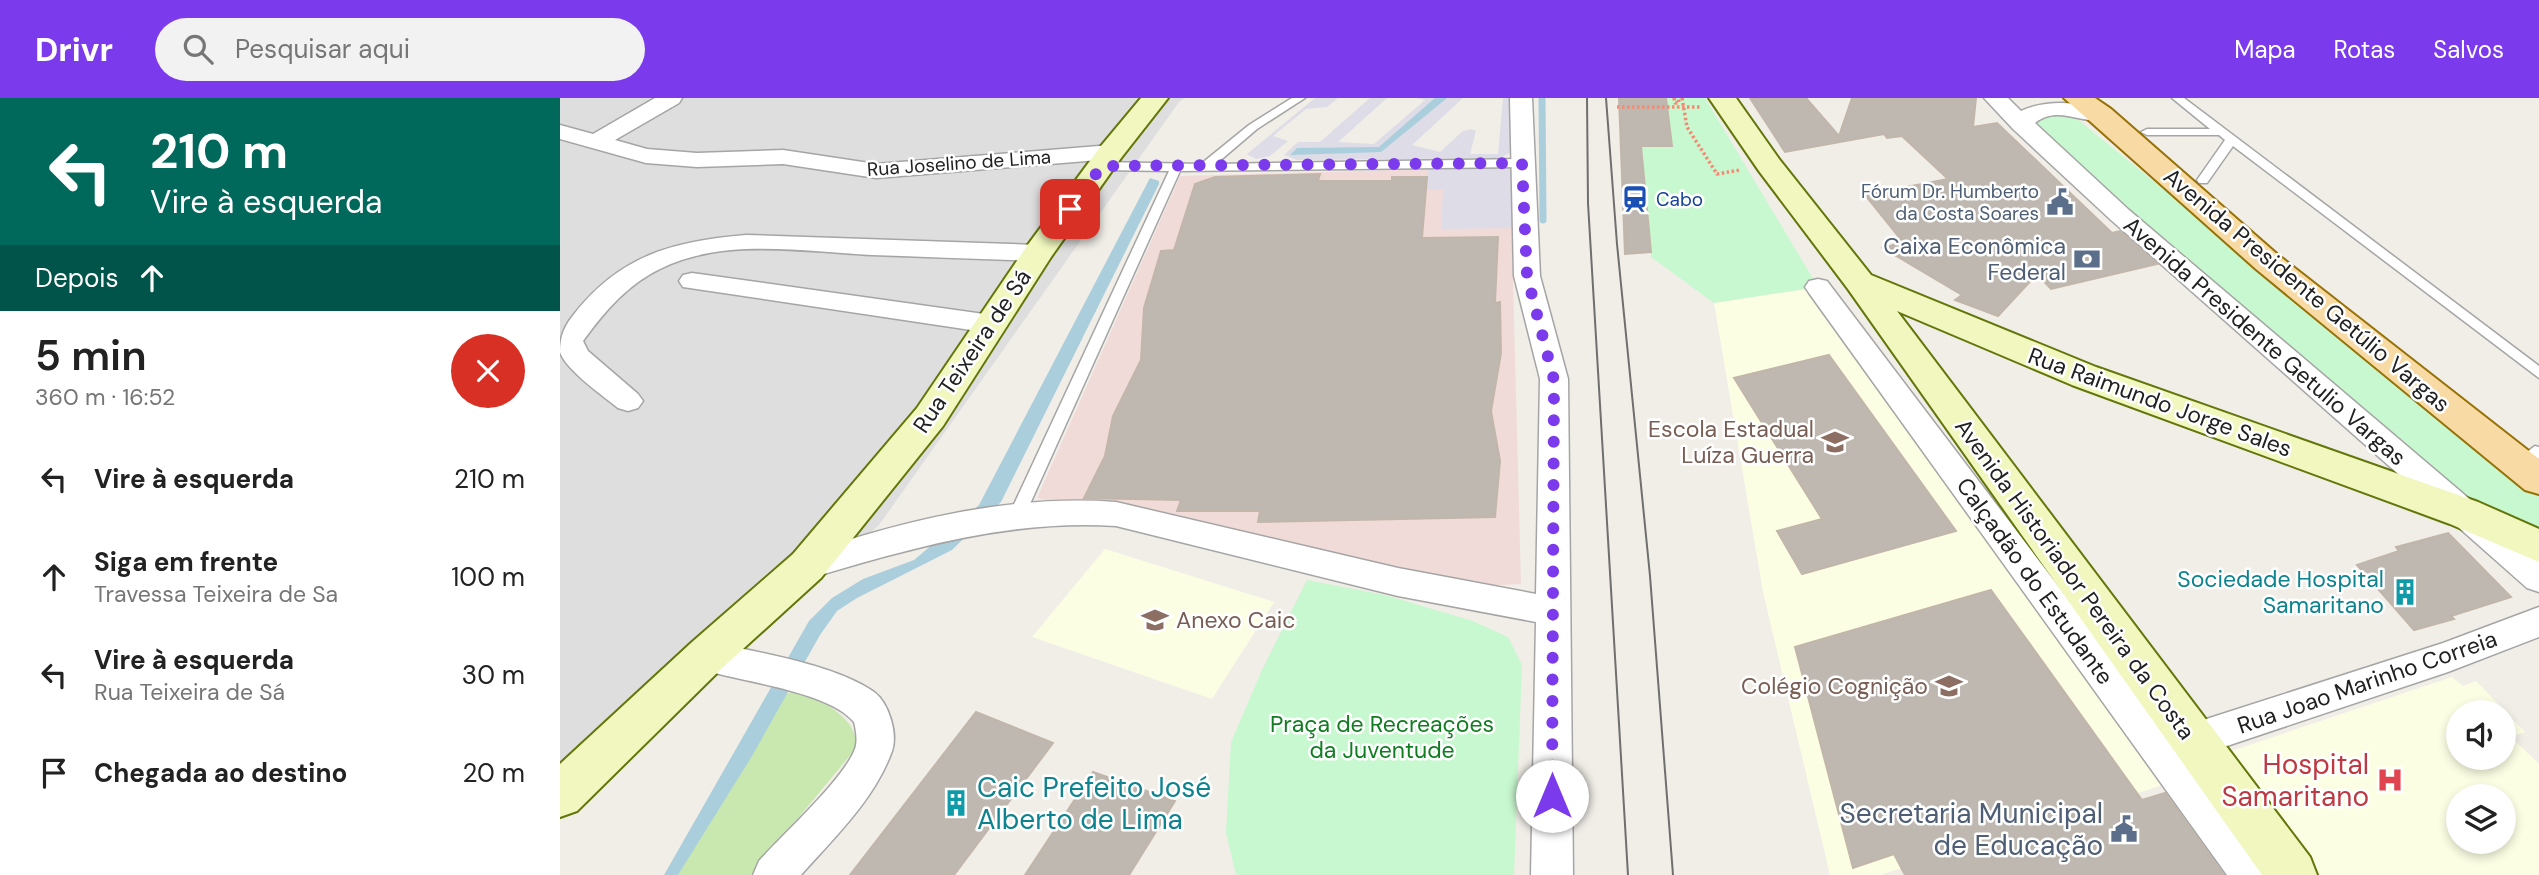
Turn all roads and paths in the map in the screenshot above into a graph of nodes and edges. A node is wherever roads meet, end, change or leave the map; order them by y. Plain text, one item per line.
1 (671, 98) edge
2 (1155, 98) edge
3 (1300, 98) edge
4 (1521, 98) edge
5 (1676, 98) edge
6 (1722, 98) edge
7 (1995, 98) edge
8 (2177, 98) edge
9 (2098, 102) edge
10 (1617, 107) dead end
11 (1671, 107) junction
12 (1684, 107) junction
13 (2021, 124) junction
14 (560, 132) edge
15 (2147, 132) junction
16 (2226, 136) junction
17 (594, 143) junction
18 (1106, 159) junction
19 (1522, 163) junction
20 (1769, 165) junction
21 (1205, 167) junction
22 (1176, 168) junction
23 (2203, 180) junction
24 (1038, 253) junction
25 (692, 281) dead end
26 (1859, 282) junction
27 (1818, 287) dead end
28 (991, 324) junction
29 (565, 345) edge
30 (2539, 373) edge
31 (628, 401) dead end
32 (2538, 460) edge
33 (853, 512) junction
34 (2464, 513) junction
35 (1017, 515) junction
36 (884, 544) junction
37 (2539, 545) edge
38 (807, 566) junction
39 (2539, 578) edge
40 (1552, 611) junction
41 (2539, 622) edge
42 (706, 656) junction
43 (2193, 740) junction
44 (560, 795) edge
45 (774, 875) edge
46 (1552, 875) edge
47 (2252, 875) edge
48 (2292, 875) edge

1 - 17 street
2 - 18 street, Rua Teixeira de Sá
3 - 21 lane
4 - 19 street
5 - 11 path
5 - 12 path
6 - 20 street, Avenida Historiador Pereira da Costa
7 - 13 street, Avenida Presidente Getulio Vargas
8 - 16 lane
9 - 13 street
9 - 15 main road, Avenida Presidente Getúlio Vargas
9 - 32 main road, Avenida Presidente Getúlio Vargas
10 - 11 path
11 - 12 path
12 - 20 path
13 - 34 street, Avenida Presidente Getulio Vargas
14 - 17 street, Rua Joselino de Lima
15 - 16 lane
15 - 23 main road, Avenida Presidente Getúlio Vargas
16 - 23 lane
16 - 30 lane
17 - 18 street, Rua Joselino de Lima
18 - 22 lane
18 - 24 street, Rua Teixeira de Sá
19 - 21 lane
19 - 40 street
20 - 26 street, Avenida Historiador Pereira da Costa
21 - 22 lane
22 - 35 lane
23 - 32 main road, Avenida Presidente Getúlio Vargas
24 - 28 street, Rua Teixeira de Sá
24 - 29 street
25 - 28 street
26 - 34 street, Rua Raimundo Jorge Sales
26 - 43 street, Avenida Historiador Pereira da Costa
27 - 47 street, Calçadão do Estudante
28 - 33 street, Rua Teixeira de Sá
29 - 31 street
33 - 36 street
33 - 38 street, Rua Teixeira de Sá
34 - 37 street, Rua Raimundo Jorge Sales
34 - 39 street, Avenida Presidente Getulio Vargas
35 - 36 street
35 - 40 street
36 - 38 street
38 - 42 street, Rua Teixeira de Sá
40 - 46 street
41 - 43 street, Rua Joao Marinho Correia
42 - 44 street, Rua Teixeira de Sá
42 - 45 street
43 - 48 street, Avenida Historiador Pereira da Costa

